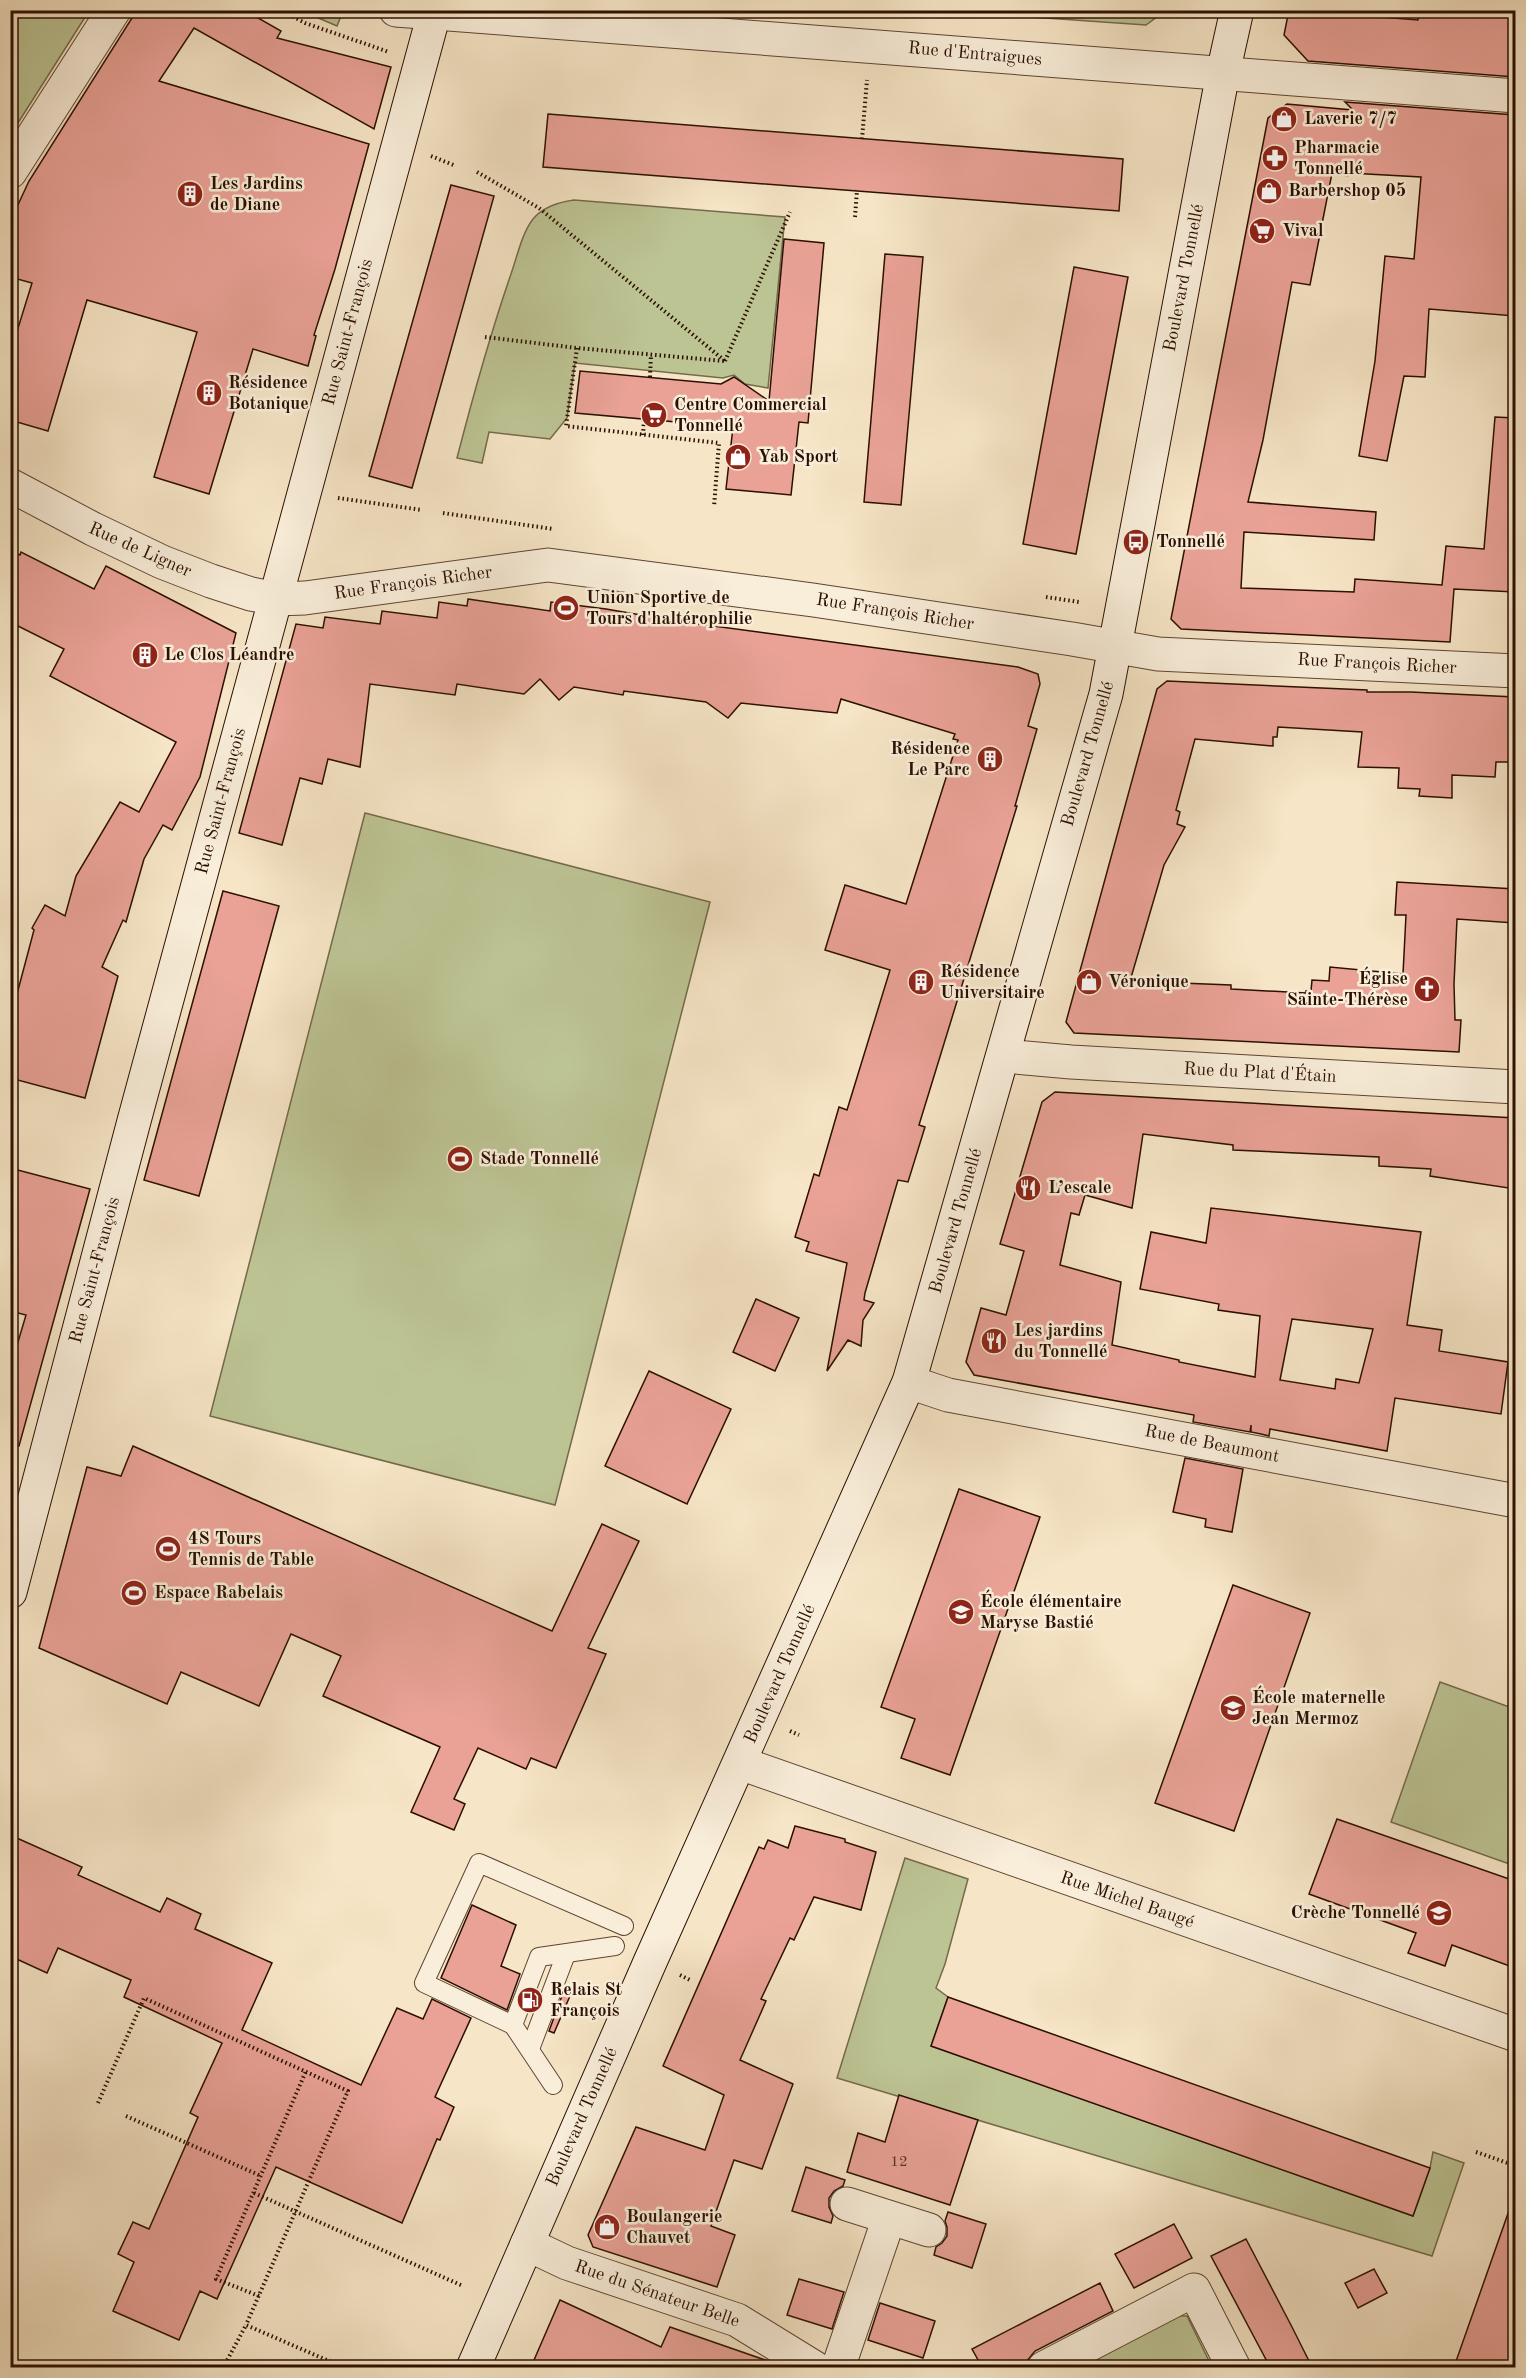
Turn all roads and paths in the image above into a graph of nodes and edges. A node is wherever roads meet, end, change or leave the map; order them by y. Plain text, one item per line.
1 (114, 10) edge
2 (281, 10) edge
3 (396, 10) edge
4 (1237, 10) edge
5 (434, 12) edge
6 (870, 46) junction
7 (422, 63) junction
8 (1223, 73) junction
9 (1515, 96) edge
10 (862, 139) dead end
11 (10, 172) edge
12 (477, 172) dead end
13 (857, 190) dead end
14 (790, 212) dead end
15 (855, 217) dead end
16 (485, 337) dead end
17 (576, 348) junction
18 (651, 355) junction
19 (725, 361) junction
20 (650, 377) dead end
21 (644, 419) dead end
22 (643, 435) junction
23 (10, 485) edge
24 (304, 493) junction
25 (714, 507) dead end
26 (422, 510) dead end
27 (443, 513) dead end
28 (472, 517) dead end
29 (276, 600) junction
30 (1116, 647) junction
31 (1515, 671) edge
32 (1004, 1056) junction
33 (1515, 1087) edge
34 (909, 1382) junction
35 (1515, 1501) edge
36 (10, 1592) edge
37 (740, 1763) junction
38 (624, 1926) dead end
39 (615, 1946) dead end
40 (566, 1953) junction
41 (513, 2025) junction
42 (1515, 2035) edge
43 (530, 2049) junction
44 (306, 2071) junction
45 (553, 2085) dead end
46 (98, 2103) dead end
47 (126, 2116) dead end
48 (1476, 2152) dead end
49 (1515, 2166) edge
50 (261, 2175) junction
51 (254, 2193) junction
52 (847, 2204) dead end
53 (296, 2211) junction
54 (889, 2218) junction
55 (929, 2230) dead end
56 (527, 2244) junction
57 (463, 2286) dead end
58 (259, 2296) junction
59 (246, 2325) junction
60 (223, 2367) edge
61 (345, 2367) edge
62 (473, 2367) edge
63 (815, 2367) edge
64 (838, 2367) edge
65 (1044, 2367) edge
66 (1234, 2367) edge

1 - 11 street
2 - 7 path
3 - 5 street, Rue d'Entraigues
4 - 8 street, Boulevard Tonnellé
5 - 6 street, Rue d'Entraigues
5 - 7 street, Rue Saint-François
6 - 8 street, Rue d'Entraigues
6 - 10 path
7 - 24 street, Rue Saint-François
8 - 9 street, Rue d'Entraigues
8 - 30 street, Boulevard Tonnellé
12 - 19 path
13 - 15 path
14 - 19 path
16 - 17 path
17 - 18 path
17 - 22 path
18 - 19 path
18 - 20 path
21 - 22 path
22 - 25 path
23 - 29 street, Rue de Ligner
24 - 26 path
24 - 29 street, Rue Saint-François
27 - 28 path
29 - 30 street, Rue François Richer
29 - 36 street, Rue Saint-François
30 - 31 street, Rue François Richer
30 - 32 street, Boulevard Tonnellé
32 - 33 street, Rue du Plat d'Étain
32 - 34 street, Boulevard Tonnellé
34 - 35 street, Rue de Beaumont
34 - 37 street, Boulevard Tonnellé
37 - 42 street, Rue Michel Baugé
37 - 56 street, Boulevard Tonnellé
38 - 41 lane
39 - 40 lane
40 - 41 lane
40 - 43 lane
41 - 43 lane
43 - 45 lane
44 - 46 path
44 - 50 path
44 - 53 path
47 - 50 path
48 - 49 path
50 - 51 path
51 - 53 path
51 - 58 path
52 - 54 street
53 - 57 path
53 - 58 path
54 - 55 street
54 - 64 street
56 - 62 street, Boulevard Tonnellé
56 - 63 street, Rue du Sénateur Belle
58 - 59 path
59 - 60 path
59 - 61 path
65 - 66 street

